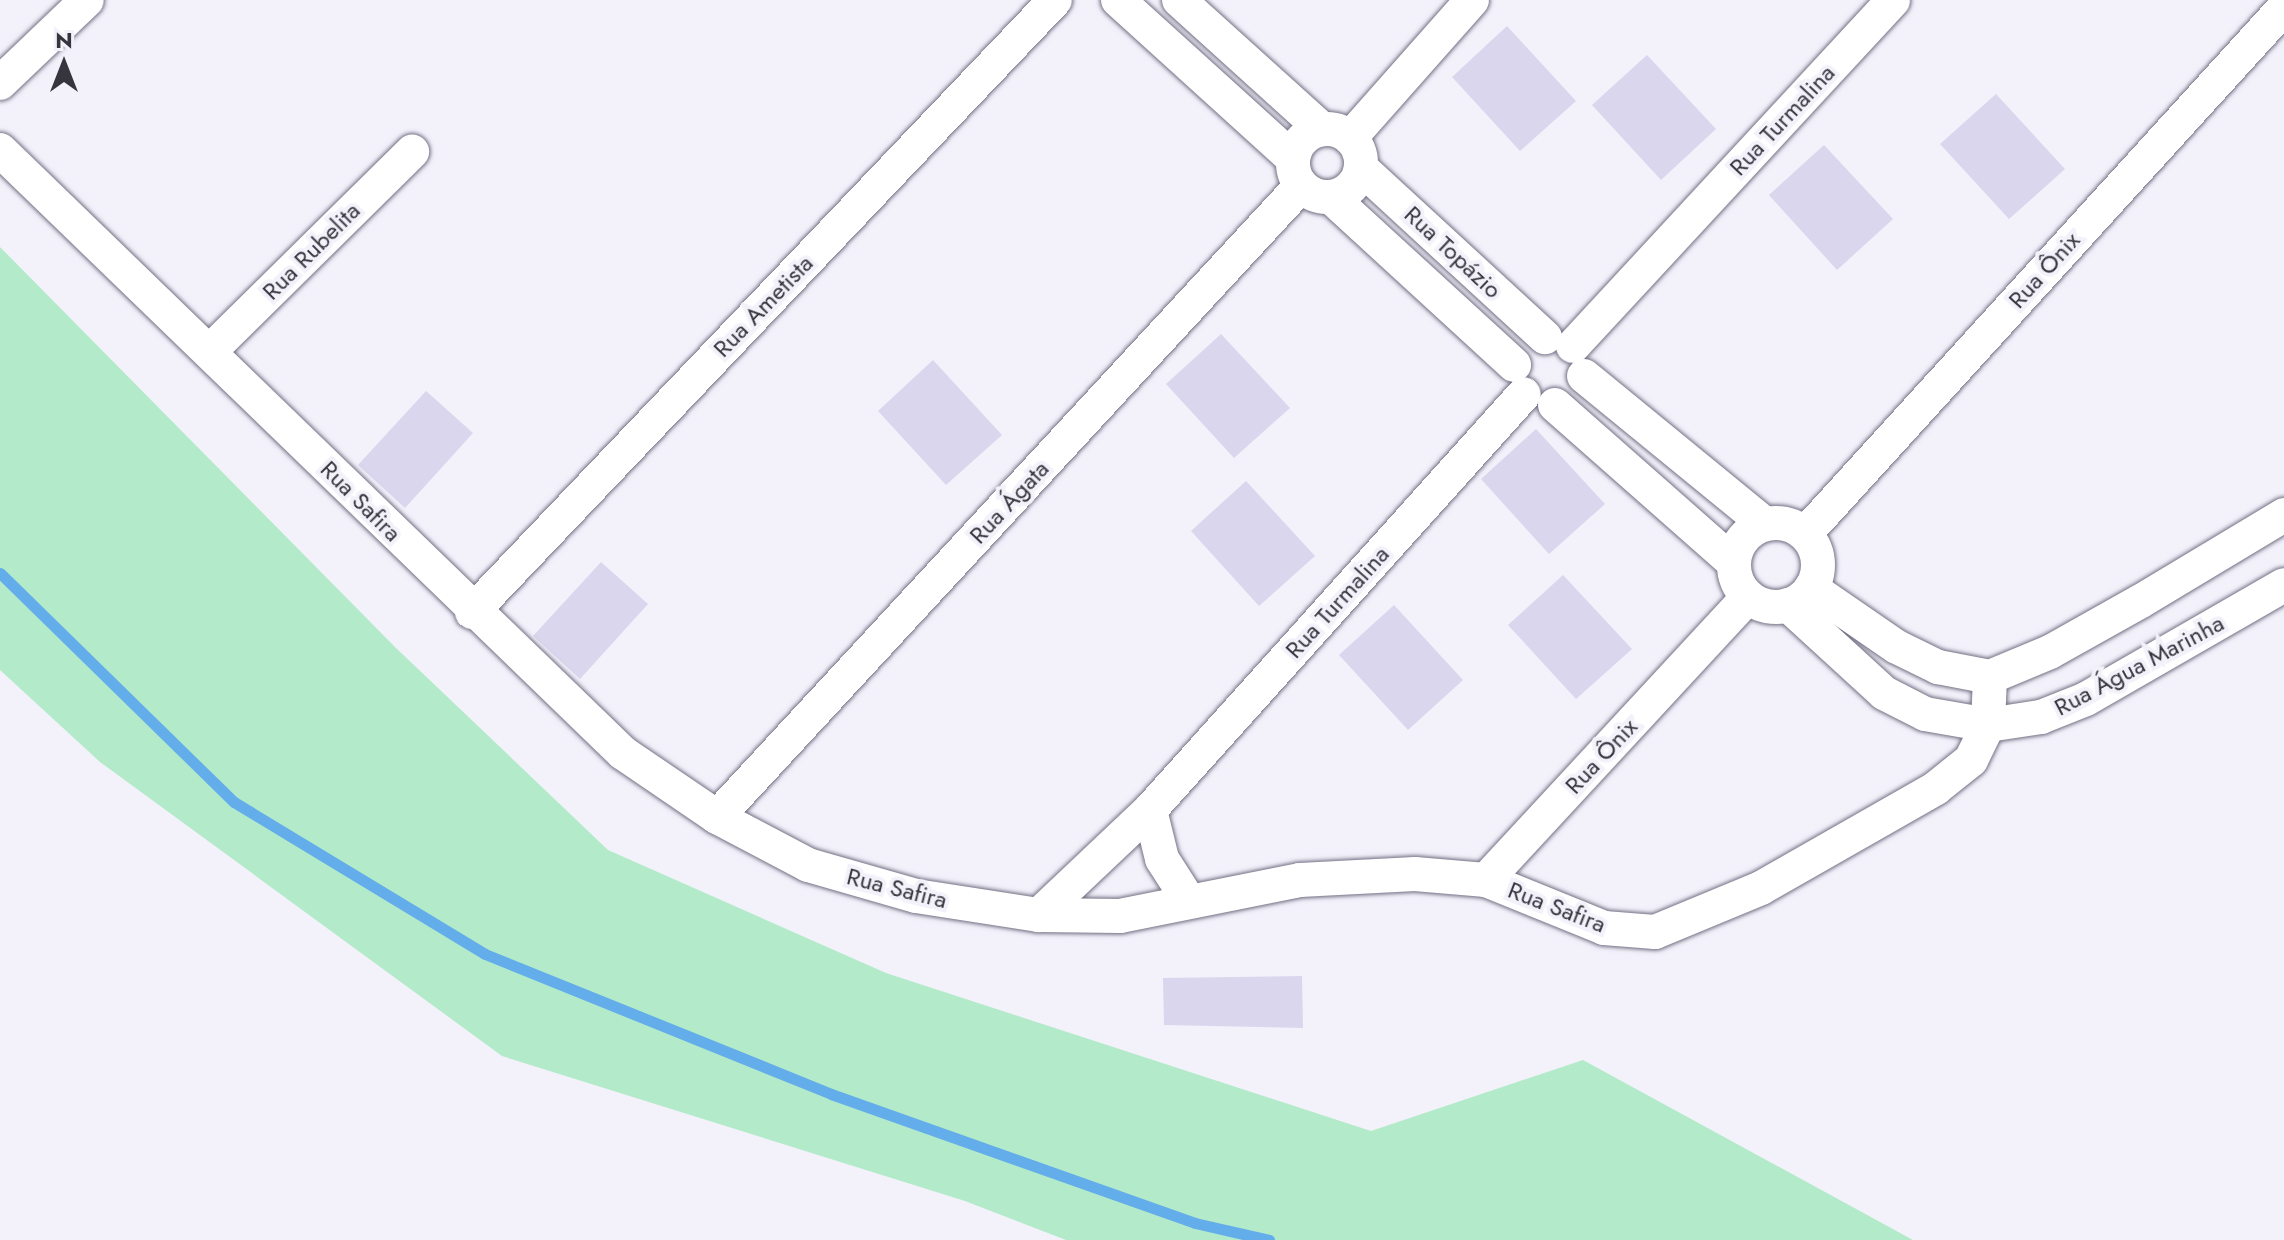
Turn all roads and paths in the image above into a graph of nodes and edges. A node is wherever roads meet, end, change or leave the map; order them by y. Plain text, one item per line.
1 (87, 0) edge
2 (1055, 0) edge
3 (1118, 0) edge
4 (1179, 0) edge
5 (1472, 0) edge
6 (1893, 0) edge
7 (2284, 8) edge
8 (0, 83) edge
9 (1344, 145) junction
10 (0, 150) edge
11 (412, 152) dead end
12 (1308, 180) junction
13 (210, 351) junction
14 (1567, 353) junction
15 (1531, 388) junction
16 (2284, 515) edge
17 (1765, 524) junction
18 (1805, 534) junction
19 (1733, 562) junction
20 (2284, 585) edge
21 (1800, 596) junction
22 (1748, 597) junction
23 (472, 612) junction
24 (1990, 677) junction
25 (1988, 725) junction
26 (1150, 810) junction
27 (717, 817) junction
28 (1486, 880) junction
29 (1189, 901) junction
30 (1039, 915) junction

1 - 8 street
2 - 23 street, Rua Ametista
3 - 12 street, Rua Topázio
4 - 9 street, Rua Topázio
5 - 9 street
6 - 14 street, Rua Turmalina
7 - 18 street, Rua Ônix
9 - 12 street
9 - 12 street
9 - 14 street, Rua Topázio
10 - 13 street, Rua Safira
11 - 13 street, Rua Rubelita
12 - 15 street, Rua Topázio
12 - 27 street, Rua Ágata
13 - 23 street, Rua Safira
14 - 15 street
14 - 15 street
14 - 17 street, Rua Topázio
15 - 19 street, Rua Topázio
15 - 26 street, Rua Turmalina
16 - 24 street
17 - 18 street
17 - 19 street
18 - 21 street
19 - 22 street
20 - 25 street, Rua Água Marinha
21 - 22 street
21 - 24 street
21 - 25 street, Rua Água Marinha
22 - 28 street, Rua Ônix
23 - 27 street, Rua Safira
24 - 25 street
25 - 28 street, Rua Safira
26 - 29 street
26 - 30 street, Rua Turmalina
27 - 30 street, Rua Safira
28 - 29 street, Rua Safira
29 - 30 street, Rua Safira

